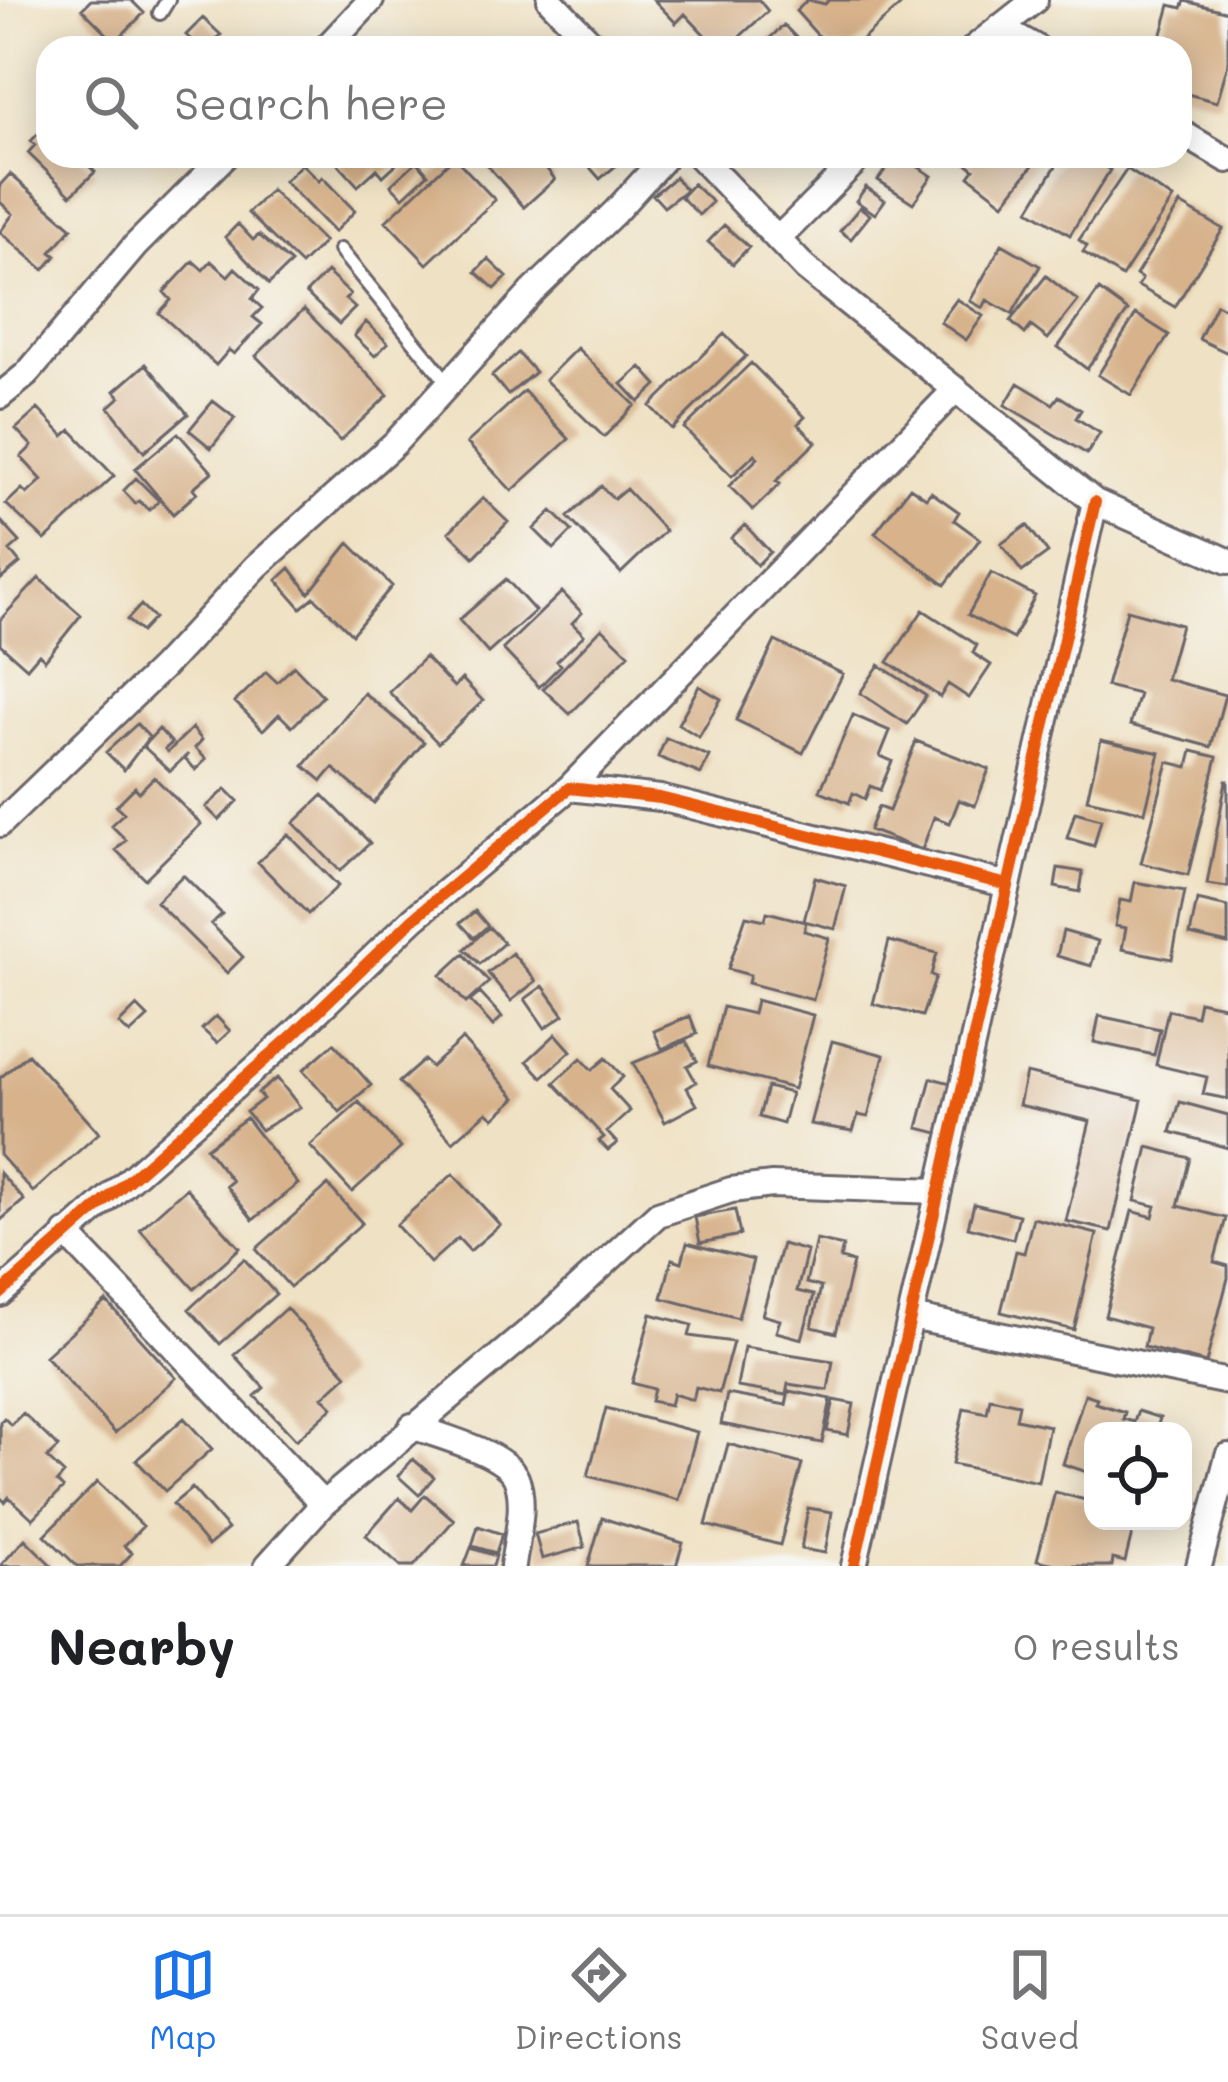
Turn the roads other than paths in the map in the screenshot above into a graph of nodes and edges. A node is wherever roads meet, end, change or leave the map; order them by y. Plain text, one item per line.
1 (168, 0) edge
2 (371, 0) edge
3 (551, 0) edge
4 (1034, 0) edge
5 (160, 14) dead end
6 (1000, 27) junction
7 (337, 36) edge
8 (585, 36) edge
9 (989, 36) edge
10 (1016, 36) edge
11 (1192, 139) edge
12 (1228, 160) edge
13 (213, 168) edge
14 (655, 168) edge
15 (711, 168) edge
16 (850, 168) edge
17 (778, 238) junction
18 (340, 250) dead end
19 (449, 384) junction
20 (956, 389) junction
21 (0, 396) edge
22 (1095, 502) junction
23 (1228, 561) edge
24 (569, 788) junction
25 (0, 824) edge
26 (1009, 885) junction
27 (939, 1191) junction
28 (66, 1233) junction
29 (0, 1294) edge
30 (911, 1317) junction
31 (1228, 1382) edge
32 (412, 1426) junction
33 (1228, 1456) edge
34 (323, 1504) junction
35 (267, 1566) edge
36 (513, 1566) edge
37 (854, 1566) edge
38 (1199, 1566) edge

1 - 5 lane
2 - 7 street
3 - 8 street
4 - 6 street
6 - 9 street
6 - 10 street
11 - 12 street
13 - 21 street
14 - 19 street
15 - 17 street
16 - 17 street
17 - 20 street
18 - 19 lane
19 - 25 street
20 - 22 street
20 - 24 street
22 - 23 street
22 - 26 street
24 - 26 street
24 - 28 street
26 - 27 street
27 - 30 street
27 - 32 street
28 - 29 street
28 - 34 street
30 - 31 street
30 - 37 street
32 - 34 street
32 - 36 street
33 - 38 street
34 - 35 street

